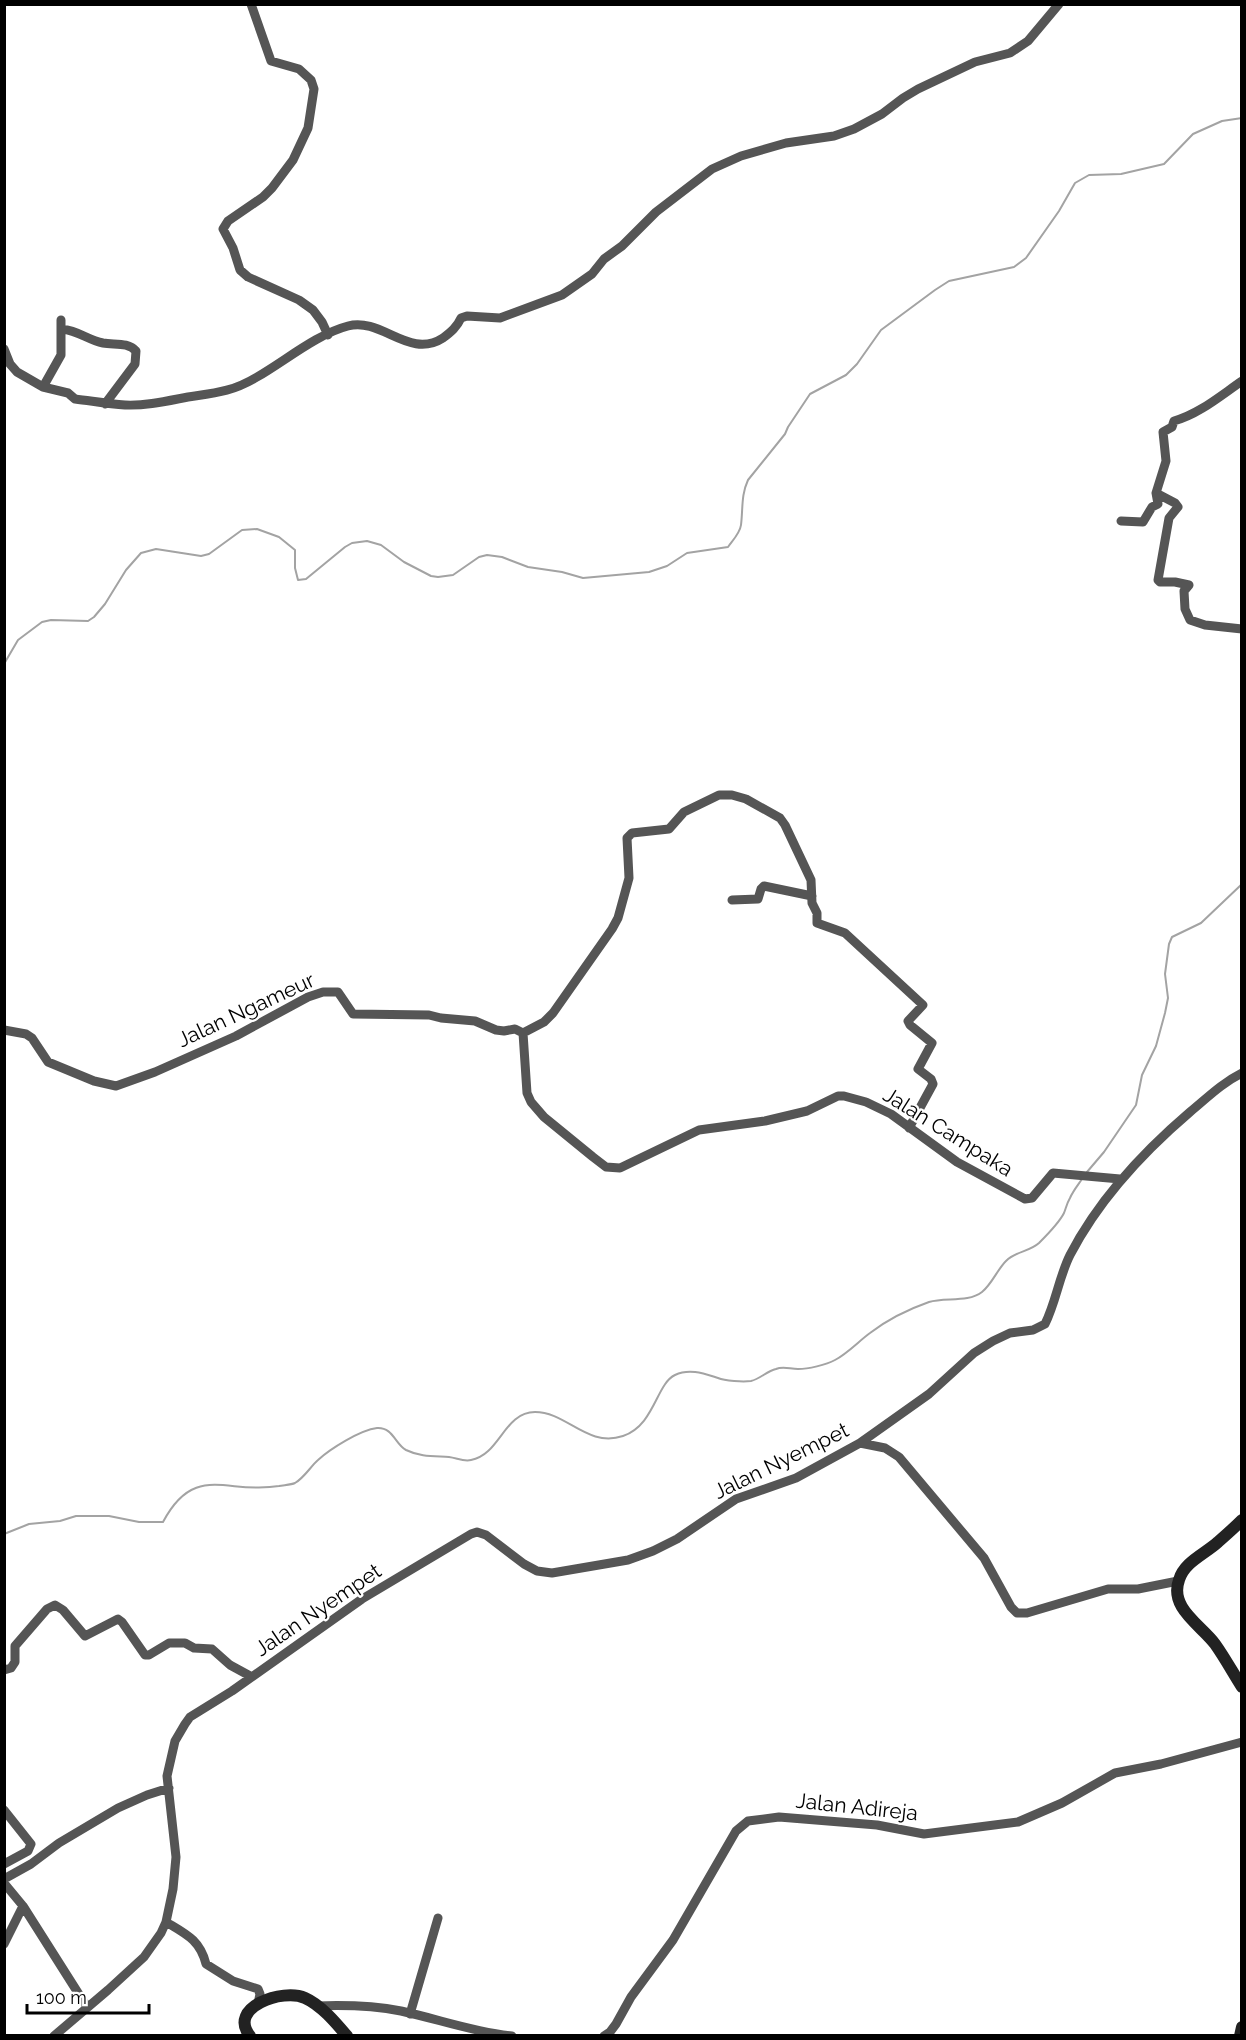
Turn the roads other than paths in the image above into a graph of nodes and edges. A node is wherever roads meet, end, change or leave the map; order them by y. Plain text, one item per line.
1 (252, 4) edge
2 (1059, 4) edge
3 (328, 335) junction
4 (4, 349) edge
5 (1242, 381) edge
6 (44, 387) junction
7 (105, 404) junction
8 (1156, 493) junction
9 (1121, 521) dead end
10 (1242, 629) edge
11 (812, 896) junction
12 (732, 900) dead end
13 (4, 1030) edge
14 (523, 1033) junction
15 (1242, 1073) edge
16 (909, 1128) junction
17 (1120, 1179) junction
18 (860, 1443) junction
19 (1242, 1520) edge
20 (1178, 1581) junction
21 (4, 1670) edge
22 (252, 1677) junction
23 (1242, 1687) edge
24 (1242, 1742) edge
25 (169, 1788) junction
26 (4, 1810) edge
27 (4, 1864) edge
28 (4, 1881) edge
29 (23, 1906) junction
30 (438, 1918) dead end
31 (166, 1922) junction
32 (4, 1944) edge
33 (258, 2004) junction
34 (317, 2006) junction
35 (87, 2007) junction
36 (410, 2014) junction
37 (1242, 2027) edge
38 (54, 2036) edge
39 (250, 2036) edge
40 (347, 2036) edge
41 (512, 2036) edge
42 (604, 2036) edge
43 (1239, 2036) edge

1 - 3 street
2 - 3 street
3 - 7 street
4 - 6 street
5 - 8 street
6 - 7 street
6 - 7 street
8 - 9 street
8 - 10 street
11 - 12 street
11 - 14 street
11 - 16 street
13 - 14 street, Jalan Ngameur
14 - 16 street, Jalan Campaka
15 - 17 street, Jalan Nyempet
16 - 17 street, Jalan Campaka
17 - 18 street, Jalan Nyempet
18 - 20 street
18 - 22 street, Jalan Nyempet
19 - 20 street
20 - 23 street
21 - 22 street
22 - 25 street, Jalan Nyempet
24 - 42 street, Jalan Adireja
25 - 28 street
25 - 31 street, Jalan Nyempet
26 - 27 street
28 - 29 street
29 - 32 street
29 - 35 street
30 - 36 street
31 - 33 street
31 - 35 street, Jalan Nyempet
33 - 34 street
33 - 39 street
34 - 36 street
34 - 40 street
35 - 38 street, Jalan Nyempet
36 - 41 street
37 - 43 street

